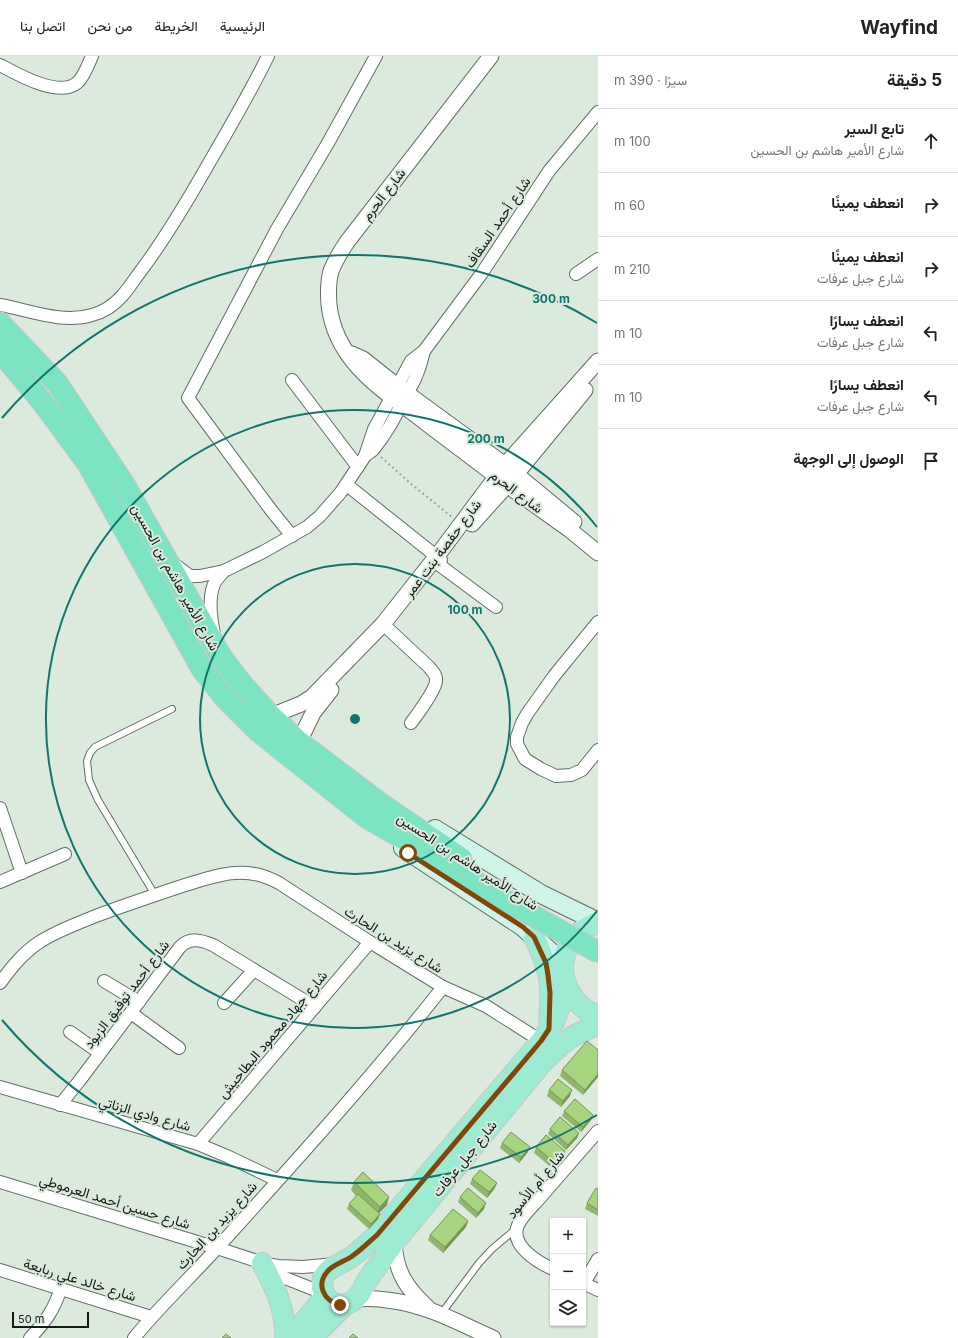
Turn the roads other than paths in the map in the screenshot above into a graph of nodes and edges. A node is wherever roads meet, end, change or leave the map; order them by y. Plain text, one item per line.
1 (92, 56) edge
2 (268, 56) edge
3 (376, 56) edge
4 (491, 56) edge
5 (0, 65) edge
6 (598, 112) edge
7 (598, 259) edge
8 (576, 274) dead end
9 (0, 305) edge
10 (0, 323) edge
11 (0, 351) edge
12 (597, 367) edge
13 (292, 380) dead end
14 (399, 395) junction
15 (358, 467) junction
16 (506, 475) junction
17 (347, 484) junction
18 (573, 527) junction
19 (292, 536) junction
20 (598, 541) edge
21 (598, 553) edge
22 (164, 554) junction
23 (439, 560) junction
24 (224, 571) junction
25 (496, 607) dead end
26 (598, 622) edge
27 (386, 627) junction
28 (215, 646) junction
29 (172, 709) dead end
30 (270, 716) junction
31 (411, 723) dead end
32 (299, 742) junction
33 (598, 750) edge
34 (0, 808) edge
35 (374, 810) junction
36 (65, 854) dead end
37 (459, 864) junction
38 (22, 873) junction
39 (0, 882) edge
40 (541, 894) junction
41 (155, 895) junction
42 (598, 922) edge
43 (529, 932) junction
44 (598, 940) edge
45 (370, 942) junction
46 (598, 952) edge
47 (562, 968) junction
48 (254, 970) junction
49 (104, 981) dead end
50 (0, 983) edge
51 (443, 987) junction
52 (567, 988) junction
53 (139, 1002) junction
54 (224, 1003) dead end
55 (315, 1007) junction
56 (131, 1014) junction
57 (598, 1015) edge
58 (598, 1024) edge
59 (548, 1031) junction
60 (70, 1032) dead end
61 (573, 1036) junction
62 (179, 1048) dead end
63 (100, 1053) junction
64 (0, 1087) edge
65 (60, 1105) junction
66 (598, 1131) edge
67 (198, 1144) junction
68 (277, 1180) junction
69 (0, 1182) edge
70 (517, 1228) junction
71 (394, 1243) junction
72 (217, 1248) junction
73 (598, 1260) edge
74 (264, 1263) junction
75 (340, 1264) junction
76 (550, 1267) edge
77 (0, 1270) edge
78 (586, 1280) edge
79 (586, 1284) edge
80 (61, 1288) junction
81 (598, 1290) edge
82 (324, 1294) junction
83 (351, 1302) junction
84 (436, 1313) junction
85 (151, 1317) junction
86 (30, 1338) edge
87 (134, 1338) edge
88 (285, 1338) edge
89 (291, 1338) edge
90 (312, 1338) edge
91 (493, 1338) edge

1 - 5 street
2 - 9 street
3 - 19 street
4 - 14 street, شارع الحرم
6 - 14 street, شارع أحمد السقاف
7 - 8 street
10 - 22 highway, شارع الأمير هاشم بن الحسين
11 - 35 highway, شارع الأمير هاشم بن الحسين
12 - 16 street, شارع حفصة بنت عمر
13 - 15 street
14 - 15 street, شارع أحمد السقاف
14 - 16 street, شارع الحرم
15 - 17 street, شارع أحمد السقاف
16 - 18 street, شارع الحرم
16 - 23 street, شارع حفصة بنت عمر
16 - 23 street, شارع حفصة بنت عمر
17 - 19 street, شارع أحمد السقاف
17 - 23 street
18 - 20 street, شارع الحرم
18 - 21 street, شارع الحرم
19 - 24 street, شارع أحمد السقاف
22 - 24 street, شارع أحمد السقاف
22 - 28 highway, شارع الأمير هاشم بن الحسين
23 - 25 street
23 - 27 street, شارع حفصة بنت عمر
24 - 28 street
26 - 33 street
27 - 30 street, شارع حفصة بنت عمر
27 - 31 street
27 - 32 street, شارع حفصة بنت عمر
28 - 30 highway, شارع الأمير هاشم بن الحسين
29 - 41 lane
30 - 32 highway, شارع الأمير هاشم بن الحسين
32 - 35 highway, شارع الأمير هاشم بن الحسين
34 - 38 street
35 - 37 highway, شارع الأمير هاشم بن الحسين
35 - 40 main road, شارع الأمير هاشم بن الحسين
35 - 43 main road, شارع الأمير هاشم بن الحسين
36 - 38 street
37 - 44 highway, شارع الأمير هاشم بن الحسين
37 - 46 highway, شارع الأمير هاشم بن الحسين, bridge
38 - 39 street
40 - 42 main road, شارع الأمير هاشم بن الحسين
40 - 43 main road
41 - 45 street, شارع يزيد بن الحارث
41 - 50 street, شارع يزيد بن الحارث
42 - 47 main road
43 - 47 main road, شارع الأمير هاشم بن الحسين
43 - 59 main road
45 - 51 street, شارع يزيد بن الحارث
45 - 55 street, شارع جهاد محمود البطاحيش
47 - 52 main road
48 - 53 street, شارع أحمد توفيق الزيود
48 - 54 street
48 - 55 street, شارع أحمد توفيق الزيود
49 - 53 street
51 - 59 street
51 - 68 street, شارع يزيد بن الحارث
52 - 57 main road
52 - 59 main road, شارع جبل عرفات
53 - 56 street, شارع أحمد توفيق الزيود
55 - 67 street, شارع جهاد محمود البطاحيش
56 - 62 street
56 - 63 street, شارع أحمد توفيق الزيود
58 - 61 main road, شارع جبل عرفات
59 - 61 main road
59 - 75 main road, شارع جبل عرفات
60 - 63 street
61 - 71 main road, شارع جبل عرفات
63 - 65 street, شارع أحمد توفيق الزيود
64 - 65 street, شارع وادي الزناتي
65 - 67 street, شارع وادي الزناتي
66 - 70 street, شارع أم الأسود
67 - 68 street, شارع وادي الزناتي
68 - 72 street, شارع يزيد بن الحارث
69 - 72 street, شارع حسين أحمد العرموطي
70 - 76 street, شارع أم الأسود
70 - 84 lane
71 - 83 main road, شارع جبل عرفات
71 - 84 street
72 - 74 street, شارع حسين أحمد العرموطي
72 - 85 street, شارع يزيد بن الحارث
73 - 78 street
74 - 75 street, شارع حسين أحمد العرموطي
74 - 82 street, شارع حسين أحمد العرموطي
74 - 88 main road
75 - 82 main road, شارع جبل عرفات
77 - 80 street, شارع خالد علي ربابعة
79 - 81 street
80 - 85 street, شارع خالد علي ربابعة
80 - 86 street
82 - 83 main road
82 - 89 main road
83 - 84 street
83 - 90 main road, شارع جبل عرفات
84 - 91 street
85 - 87 street, شارع يزيد بن الحارث

